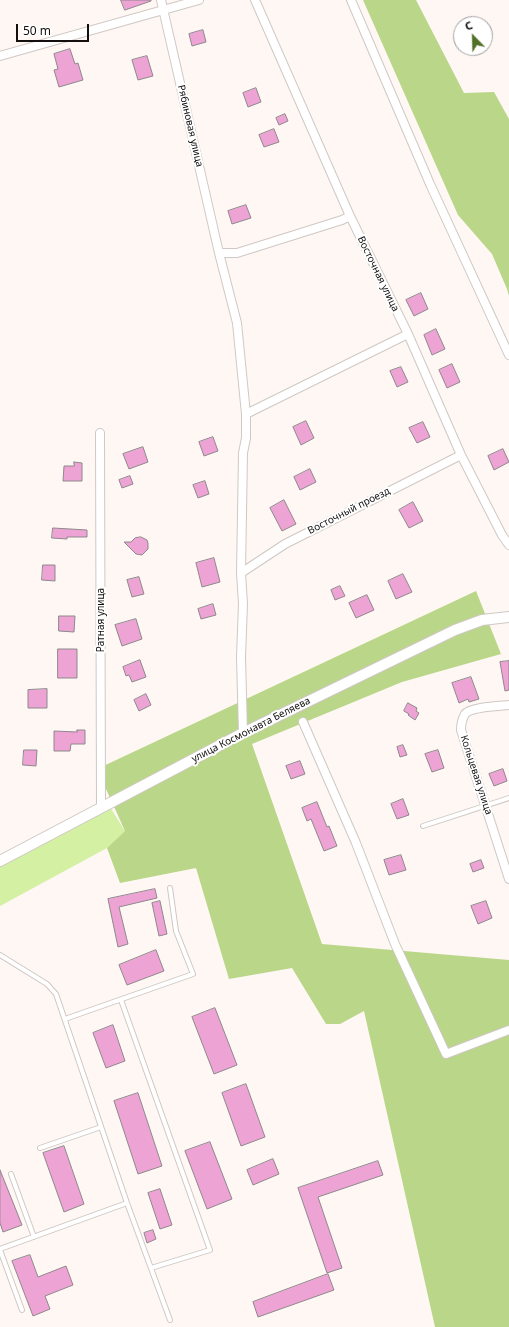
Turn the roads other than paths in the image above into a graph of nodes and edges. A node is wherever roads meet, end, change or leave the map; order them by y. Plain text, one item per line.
1 (161, 0) edge
2 (199, 0) edge
3 (255, 0) edge
4 (351, 0) edge
5 (164, 10) junction
6 (0, 56) edge
7 (350, 216) junction
8 (219, 253) junction
9 (408, 334) junction
10 (509, 355) edge
11 (246, 414) junction
12 (100, 433) dead end
13 (461, 455) junction
14 (509, 545) edge
15 (241, 573) junction
16 (509, 617) edge
17 (509, 705) edge
18 (303, 722) dead end
19 (243, 733) junction
20 (509, 798) edge
21 (486, 806) junction
22 (101, 807) junction
23 (423, 826) dead end
24 (0, 860) edge
25 (509, 879) edge
26 (170, 888) dead end
27 (0, 955) edge
28 (121, 1000) junction
29 (65, 1019) junction
30 (509, 1030) edge
31 (101, 1127) junction
32 (40, 1148) dead end
33 (11, 1174) dead end
34 (127, 1203) junction
35 (34, 1237) junction
36 (0, 1249) edge
37 (151, 1268) junction
38 (22, 1310) dead end
39 (170, 1320) dead end

1 - 5 street, Рябиновая улица
2 - 5 street
3 - 7 street, Восточная улица
4 - 10 street
5 - 6 street
5 - 8 street, Рябиновая улица
7 - 8 street
7 - 9 street, Восточная улица
8 - 11 street, Рябиновая улица
9 - 11 street
9 - 13 street, Восточная улица
11 - 15 street, Рябиновая улица
12 - 22 street, Ратная улица
13 - 14 street, Восточная улица
13 - 15 street, Восточный проезд
15 - 19 street, Рябиновая улица
16 - 19 street, улица Космонавта Беляева
17 - 21 street, Кольцевая улица
18 - 30 street
19 - 22 street, улица Космонавта Беляева
20 - 21 lane
21 - 23 lane
21 - 25 street, Кольцевая улица
22 - 24 street, улица Космонавта Беляева
26 - 28 lane
27 - 29 lane
28 - 29 lane
28 - 37 lane
29 - 31 lane
31 - 32 lane
31 - 34 lane
33 - 35 lane
34 - 35 lane
34 - 37 lane
35 - 36 lane
36 - 38 lane
37 - 39 lane

